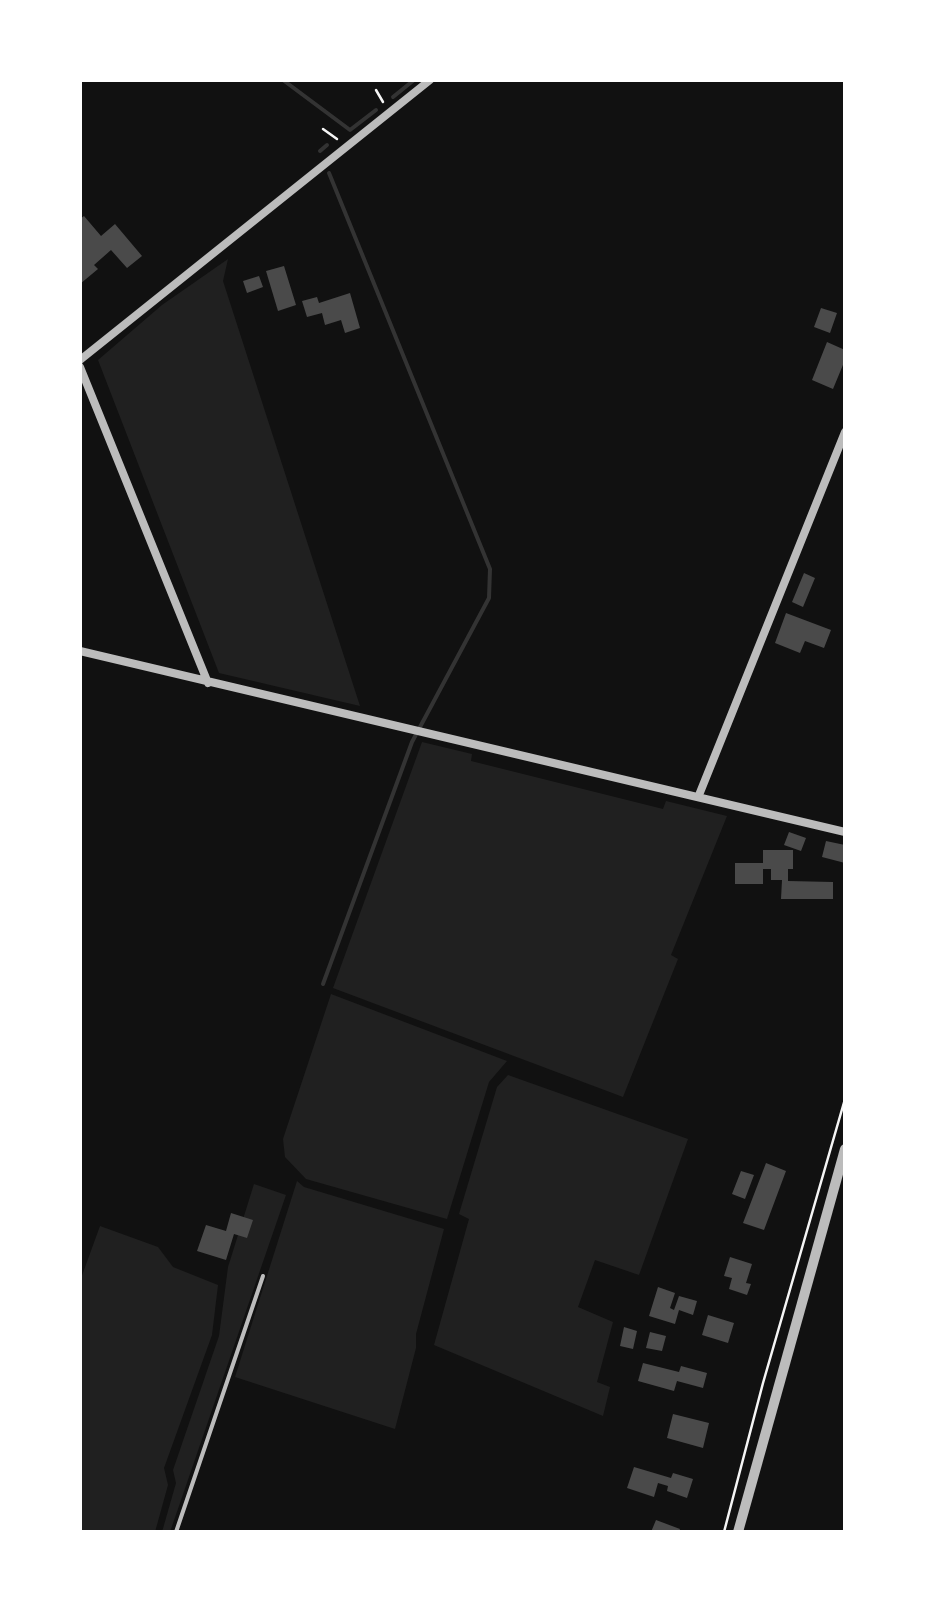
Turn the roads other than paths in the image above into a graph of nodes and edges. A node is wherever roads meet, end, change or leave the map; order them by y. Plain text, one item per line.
1 (430, 80) edge
2 (80, 363) edge
3 (845, 432) edge
4 (80, 651) edge
5 (208, 683) junction
6 (699, 796) junction
7 (845, 832) edge
8 (845, 1149) edge
9 (263, 1276) dead end
10 (176, 1532) edge
11 (738, 1532) edge

1 - 2 street
2 - 5 street
3 - 6 street
4 - 5 street
5 - 6 street
6 - 7 street
8 - 11 street
9 - 10 lane

